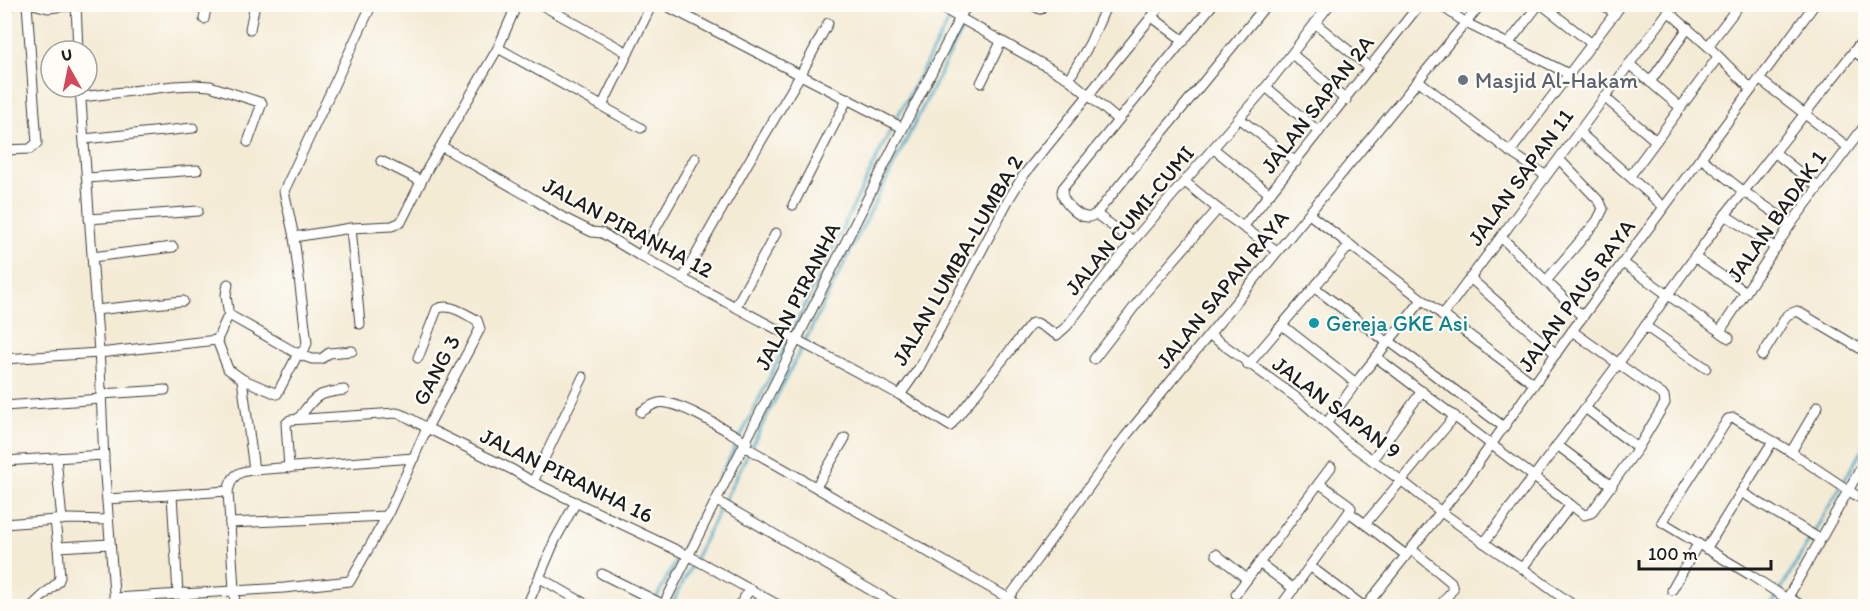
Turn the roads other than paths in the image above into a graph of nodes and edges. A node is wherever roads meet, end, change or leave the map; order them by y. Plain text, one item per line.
1 (13, 4) edge
2 (27, 4) edge
3 (33, 4) edge
4 (207, 4) edge
5 (255, 4) edge
6 (372, 4) edge
7 (517, 4) edge
8 (540, 4) edge
9 (652, 4) edge
10 (663, 4) edge
11 (935, 4) edge
12 (967, 4) edge
13 (1030, 4) edge
14 (1044, 4) edge
15 (1107, 4) edge
16 (1162, 4) edge
17 (1213, 4) edge
18 (1267, 4) edge
19 (1330, 4) edge
20 (1420, 4) edge
21 (1439, 4) edge
22 (1481, 4) edge
23 (1540, 4) edge
24 (1602, 4) edge
25 (1622, 4) edge
26 (1740, 4) edge
27 (1815, 4) edge
28 (76, 5) edge
29 (4, 7) edge
30 (1671, 8) edge
31 (1615, 14) junction
32 (960, 18) junction
33 (1152, 18) junction
34 (204, 19) dead end
35 (828, 23) dead end
36 (1316, 23) junction
37 (1466, 23) junction
38 (1688, 28) junction
39 (250, 29) dead end
40 (1866, 36) edge
41 (77, 39) edge
42 (1185, 41) junction
43 (1001, 42) junction
44 (1592, 43) junction
45 (1508, 44) junction
46 (1708, 46) junction
47 (498, 48) junction
48 (1854, 51) junction
49 (628, 53) junction
50 (1292, 54) junction
51 (1718, 57) junction
52 (1866, 60) edge
53 (1629, 64) junction
54 (1370, 68) junction
55 (801, 74) junction
56 (1569, 74) junction
57 (1069, 79) junction
58 (1759, 79) junction
59 (1419, 81) junction
60 (1650, 82) junction
61 (981, 83) dead end
62 (1266, 87) junction
63 (1751, 89) junction
64 (99, 91) edge
65 (1088, 94) junction
66 (1604, 97) junction
67 (848, 98) junction
68 (81, 99) edge
69 (1346, 100) junction
70 (602, 106) junction
71 (1681, 108) junction
72 (1803, 114) junction
73 (1239, 118) junction
74 (1118, 120) junction
75 (1866, 124) edge
76 (193, 128) dead end
77 (641, 128) dead end
78 (903, 128) junction
79 (1319, 132) junction
80 (1579, 132) junction
81 (84, 139) junction
82 (1656, 141) junction
83 (248, 142) dead end
84 (441, 146) junction
85 (1848, 147) junction
86 (1214, 149) junction
87 (4, 150) edge
88 (1510, 152) junction
89 (1774, 152) junction
90 (694, 158) dead end
91 (1701, 158) junction
92 (1559, 159) junction
93 (381, 161) dead end
94 (1296, 162) junction
95 (197, 170) dead end
96 (1545, 175) junction
97 (1630, 176) junction
98 (87, 178) junction
99 (421, 181) junction
100 (1185, 182) junction
101 (1818, 187) junction
102 (1743, 191) junction
103 (1270, 194) junction
104 (793, 205) dead end
105 (1664, 207) junction
106 (1218, 209) junction
107 (198, 210) dead end
108 (1096, 214) junction
109 (1309, 214) junction
110 (1725, 215) junction
111 (89, 219) junction
112 (1791, 224) junction
113 (1243, 227) junction
114 (351, 228) junction
115 (776, 233) dead end
116 (294, 237) junction
117 (1501, 237) junction
118 (1133, 242) junction
119 (1350, 245) junction
120 (173, 248) dead end
121 (1776, 248) junction
122 (1277, 252) junction
123 (92, 256) junction
124 (640, 256) junction
125 (1694, 257) junction
126 (1623, 263) junction
127 (683, 278) junction
128 (1470, 278) junction
129 (1546, 280) junction
130 (228, 284) dead end
131 (1315, 288) junction
132 (1746, 292) junction
133 (1668, 295) junction
134 (1422, 300) junction
135 (183, 301) dead end
136 (736, 306) junction
137 (95, 310) junction
138 (1442, 316) junction
139 (229, 317) junction
140 (1583, 317) junction
141 (360, 324) dead end
142 (1282, 325) junction
143 (1645, 326) junction
144 (1572, 331) junction
145 (1720, 331) junction
146 (1210, 335) junction
147 (1729, 338) dead end
148 (797, 339) junction
149 (217, 340) junction
150 (1388, 342) junction
151 (352, 351) dead end
152 (1866, 352) edge
153 (99, 353) junction
154 (298, 354) junction
155 (1556, 354) junction
156 (1762, 356) dead end
157 (1376, 357) junction
158 (418, 358) dead end
159 (4, 359) edge
160 (1094, 359) dead end
161 (1618, 364) junction
162 (1248, 365) junction
163 (1706, 368) dead end
164 (583, 377) dead end
165 (242, 379) junction
166 (1356, 383) junction
167 (1534, 384) junction
168 (165, 390) dead end
169 (344, 390) dead end
170 (1422, 391) junction
171 (900, 396) junction
172 (101, 397) junction
173 (4, 406) edge
174 (1818, 406) dead end
175 (1584, 408) junction
176 (641, 412) dead end
177 (1455, 416) junction
178 (298, 419) junction
179 (1326, 424) junction
180 (950, 426) joint
181 (428, 428) junction
182 (1504, 428) junction
183 (845, 438) dead end
184 (1773, 441) junction
185 (1492, 443) junction
186 (745, 444) junction
187 (1557, 445) junction
188 (1638, 448) junction
189 (1791, 452) junction
190 (104, 455) junction
191 (56, 458) junction
192 (414, 458) junction
193 (1866, 459) edge
194 (1372, 460) junction
195 (4, 461) edge
196 (1331, 466) dead end
197 (288, 468) junction
198 (254, 470) junction
199 (1534, 476) junction
200 (1402, 481) junction
201 (533, 482) junction
202 (1319, 483) junction
203 (1612, 486) junction
204 (816, 487) junction
205 (228, 490) junction
206 (1742, 492) junction
207 (1848, 492) junction
208 (172, 495) junction
209 (107, 499) junction
210 (717, 501) junction
211 (576, 502) junction
212 (1866, 502) edge
213 (1571, 505) junction
214 (1440, 511) junction
215 (1349, 512) junction
216 (387, 516) junction
217 (59, 520) junction
218 (108, 520) junction
219 (230, 523) junction
220 (4, 524) edge
221 (1365, 524) junction
222 (1820, 539) junction
223 (1484, 543) junction
224 (110, 544) junction
225 (1702, 546) junction
226 (58, 547) junction
227 (1409, 552) junction
228 (1216, 554) dead end
229 (689, 556) junction
230 (1259, 563) junction
231 (1521, 566) junction
232 (1311, 567) junction
233 (602, 574) dead end
234 (540, 578) junction
235 (1247, 579) junction
236 (750, 589) junction
237 (1294, 589) junction
238 (1672, 590) dead end
239 (233, 591) junction
240 (181, 593) junction
241 (1236, 594) dead end
242 (1008, 598) junction
243 (1786, 601) edge
244 (115, 602) edge
245 (582, 602) dead end
246 (32, 606) edge
247 (185, 606) edge
248 (235, 606) edge
249 (527, 606) edge
250 (664, 606) edge
251 (739, 606) edge
252 (780, 606) edge
253 (898, 606) edge
254 (1002, 606) edge
255 (1017, 606) edge
256 (1281, 606) edge
257 (1364, 606) edge
258 (1440, 606) edge
259 (1573, 606) edge
260 (1802, 606) edge

1 - 29 street
2 - 87 street
3 - 28 street
4 - 34 street
5 - 39 street
6 - 116 street
7 - 47 street
8 - 49 street
9 - 49 street
10 - 55 street
11 - 32 street
12 - 32 street, JALAN PIRANHA
13 - 14 street
15 - 57 street
16 - 33 street, JALAN LUMBA-LUMBA 2
17 - 42 street
18 - 108 street
19 - 36 street, JALAN CUMI-CUMI
20 - 54 street, JALAN SAPAN 2A
21 - 37 street
22 - 37 street, JALAN SAPAN RAYA
23 - 44 street
23 - 45 street
24 - 31 street
25 - 31 street
26 - 46 street
27 - 58 street, JALAN PAUS RAYA
28 - 41 street
30 - 38 street
30 - 53 street, JALAN SAPAN 11
31 - 44 street
32 - 43 street
32 - 78 street, JALAN PIRANHA
33 - 42 street
33 - 65 street, JALAN LUMBA-LUMBA 2
35 - 55 street
36 - 50 street, JALAN CUMI-CUMI
36 - 54 street
37 - 45 street
37 - 59 street, JALAN SAPAN RAYA
38 - 46 street
38 - 60 street
40 - 48 street
42 - 74 street
43 - 57 street
43 - 61 street
44 - 56 street
45 - 56 street
46 - 51 street
47 - 70 street
47 - 84 street
48 - 52 street
48 - 72 street
49 - 70 street
50 - 62 street, JALAN CUMI-CUMI
50 - 69 street
51 - 63 street
51 - 71 street
53 - 60 street
53 - 66 street, JALAN SAPAN 11
54 - 69 street, JALAN SAPAN 2A
55 - 67 street
55 - 127 street
56 - 88 street
57 - 65 street
58 - 63 street, JALAN PAUS RAYA
58 - 72 street
59 - 88 street
59 - 109 street, JALAN SAPAN RAYA
60 - 71 street
62 - 73 street, JALAN CUMI-CUMI
62 - 79 street
63 - 91 street, JALAN PAUS RAYA
64 - 83 street
65 - 74 street
65 - 171 street, JALAN LUMBA-LUMBA 2
66 - 80 street, JALAN SAPAN 11
66 - 82 street
67 - 78 street
67 - 104 street
68 - 81 street
69 - 79 street, JALAN SAPAN 2A
70 - 77 street
71 - 82 street
72 - 85 street
72 - 89 street
73 - 86 street, JALAN CUMI-CUMI
73 - 94 street
74 - 108 street
75 - 85 street, JALAN BADAK 1
76 - 81 street
78 - 148 street, JALAN PIRANHA
79 - 94 street, JALAN SAPAN 2A
80 - 92 street, JALAN SAPAN 11
80 - 97 street
81 - 98 street
82 - 97 street
84 - 99 street
84 - 124 street, JALAN PIRANHA 12
85 - 101 street, JALAN BADAK 1
86 - 100 street, JALAN CUMI-CUMI
86 - 103 street
88 - 96 street
89 - 101 street
89 - 102 street
90 - 124 street
91 - 102 street
91 - 105 street, JALAN PAUS RAYA
92 - 96 street, JALAN SAPAN 11
92 - 129 street
93 - 99 street
94 - 103 street, JALAN SAPAN 2A
95 - 98 street
96 - 117 street, JALAN SAPAN 11
97 - 105 street
98 - 111 street
99 - 114 street
100 - 106 street
100 - 118 street, JALAN CUMI-CUMI
101 - 112 street, JALAN BADAK 1
102 - 110 street
102 - 112 street
103 - 113 street, JALAN SAPAN 2A
105 - 126 street, JALAN PAUS RAYA
106 - 113 street
106 - 160 street
107 - 111 street
108 - 118 street
109 - 119 street
109 - 122 street, JALAN SAPAN RAYA
110 - 121 street
110 - 125 street
111 - 123 street
112 - 121 street, JALAN BADAK 1
113 - 122 street
114 - 116 street
114 - 141 street
115 - 136 street
116 - 154 street
117 - 128 street, JALAN SAPAN 11
117 - 129 street
118 - 180 street, JALAN CUMI-CUMI
119 - 131 street
119 - 134 street
120 - 123 street
121 - 132 street, JALAN BADAK 1
122 - 146 street, JALAN SAPAN RAYA
123 - 137 street
124 - 127 street, JALAN PIRANHA 12
125 - 132 street
125 - 133 street
126 - 133 street
126 - 140 street, JALAN PAUS RAYA
127 - 136 street, JALAN PIRANHA 12
128 - 138 street, JALAN SAPAN 11
128 - 155 street
129 - 140 street
130 - 139 street
131 - 142 street
131 - 150 street
132 - 145 street, JALAN BADAK 1
133 - 143 street
133 - 145 street
134 - 138 street
134 - 150 street
135 - 137 street
136 - 148 street, JALAN PIRANHA 12
137 - 153 street
138 - 167 street
139 - 149 street
139 - 154 street
140 - 144 street, JALAN PAUS RAYA
142 - 162 street
142 - 166 street
143 - 161 street
143 - 163 street
144 - 155 street, JALAN PAUS RAYA
144 - 161 street
145 - 147 street
146 - 162 street, JALAN SAPAN 9
146 - 242 street, JALAN SAPAN RAYA
148 - 171 street, JALAN PIRANHA 12
148 - 186 street, JALAN PIRANHA
149 - 153 street
149 - 165 street
150 - 157 street
150 - 182 street
151 - 154 street
152 - 156 street
153 - 159 street
153 - 172 street
154 - 165 street
155 - 167 street, JALAN PAUS RAYA
157 - 166 street
157 - 170 street
158 - 181 street, GANG 3
161 - 175 street
161 - 188 street
162 - 179 street, JALAN SAPAN 9
164 - 201 street
165 - 198 street
166 - 179 street
167 - 182 street, JALAN PAUS RAYA
168 - 172 street
169 - 178 street
170 - 177 street
170 - 194 street
171 - 180 street, JALAN PIRANHA 12
172 - 173 street
172 - 190 street
174 - 189 street
175 - 187 street
175 - 188 street
176 - 186 street
177 - 185 street
177 - 200 street
178 - 181 street, JALAN PIRANHA 16
178 - 197 street
179 - 194 street, JALAN SAPAN 9
181 - 192 street
181 - 201 street, JALAN PIRANHA 16
182 - 185 street, JALAN PAUS RAYA
183 - 204 street
184 - 189 street
184 - 206 street
184 - 225 street
185 - 199 street
185 - 214 street, JALAN PAUS RAYA
186 - 204 street
186 - 210 street, JALAN PIRANHA
187 - 199 street
187 - 203 street
188 - 203 street
189 - 207 street
190 - 191 street
190 - 209 street
191 - 195 street
191 - 217 street
192 - 197 street
192 - 216 street
193 - 207 street
194 - 200 street, JALAN SAPAN 9
196 - 202 street
197 - 198 street
198 - 205 street
199 - 213 street
199 - 223 street
200 - 214 street, JALAN SAPAN 9
200 - 221 street
201 - 211 street, JALAN PIRANHA 16
202 - 215 street
202 - 230 street
203 - 213 street
204 - 242 street
205 - 208 street
205 - 219 street
206 - 222 street
206 - 225 street
207 - 212 street
207 - 222 street
208 - 209 street
208 - 240 street
209 - 218 street
210 - 229 street, JALAN PIRANHA
210 - 253 street
211 - 229 street, JALAN PIRANHA 16
211 - 234 street
213 - 231 street
214 - 223 street, JALAN SAPAN 9
214 - 227 street, JALAN PAUS RAYA
215 - 221 street
215 - 232 street
216 - 219 street
216 - 239 street
217 - 218 street
217 - 220 street
217 - 226 street
218 - 224 street
219 - 239 street
221 - 227 street
222 - 243 street
223 - 231 street, JALAN SAPAN 9
224 - 226 street
224 - 244 street
225 - 238 street
225 - 243 street
226 - 246 street
227 - 257 street, JALAN PAUS RAYA
227 - 258 street
228 - 235 street
229 - 236 street, JALAN PIRANHA 16
229 - 250 street, JALAN PIRANHA
230 - 235 street
230 - 237 street
231 - 259 street, JALAN SAPAN 9
232 - 237 street
232 - 257 street
233 - 250 street
234 - 245 street
234 - 249 street
235 - 241 street
236 - 251 street
236 - 252 street, JALAN PIRANHA 16
237 - 256 street
239 - 240 street
239 - 248 street
240 - 244 street
240 - 247 street
242 - 254 street, JALAN SAPAN RAYA
242 - 255 street
243 - 260 street

